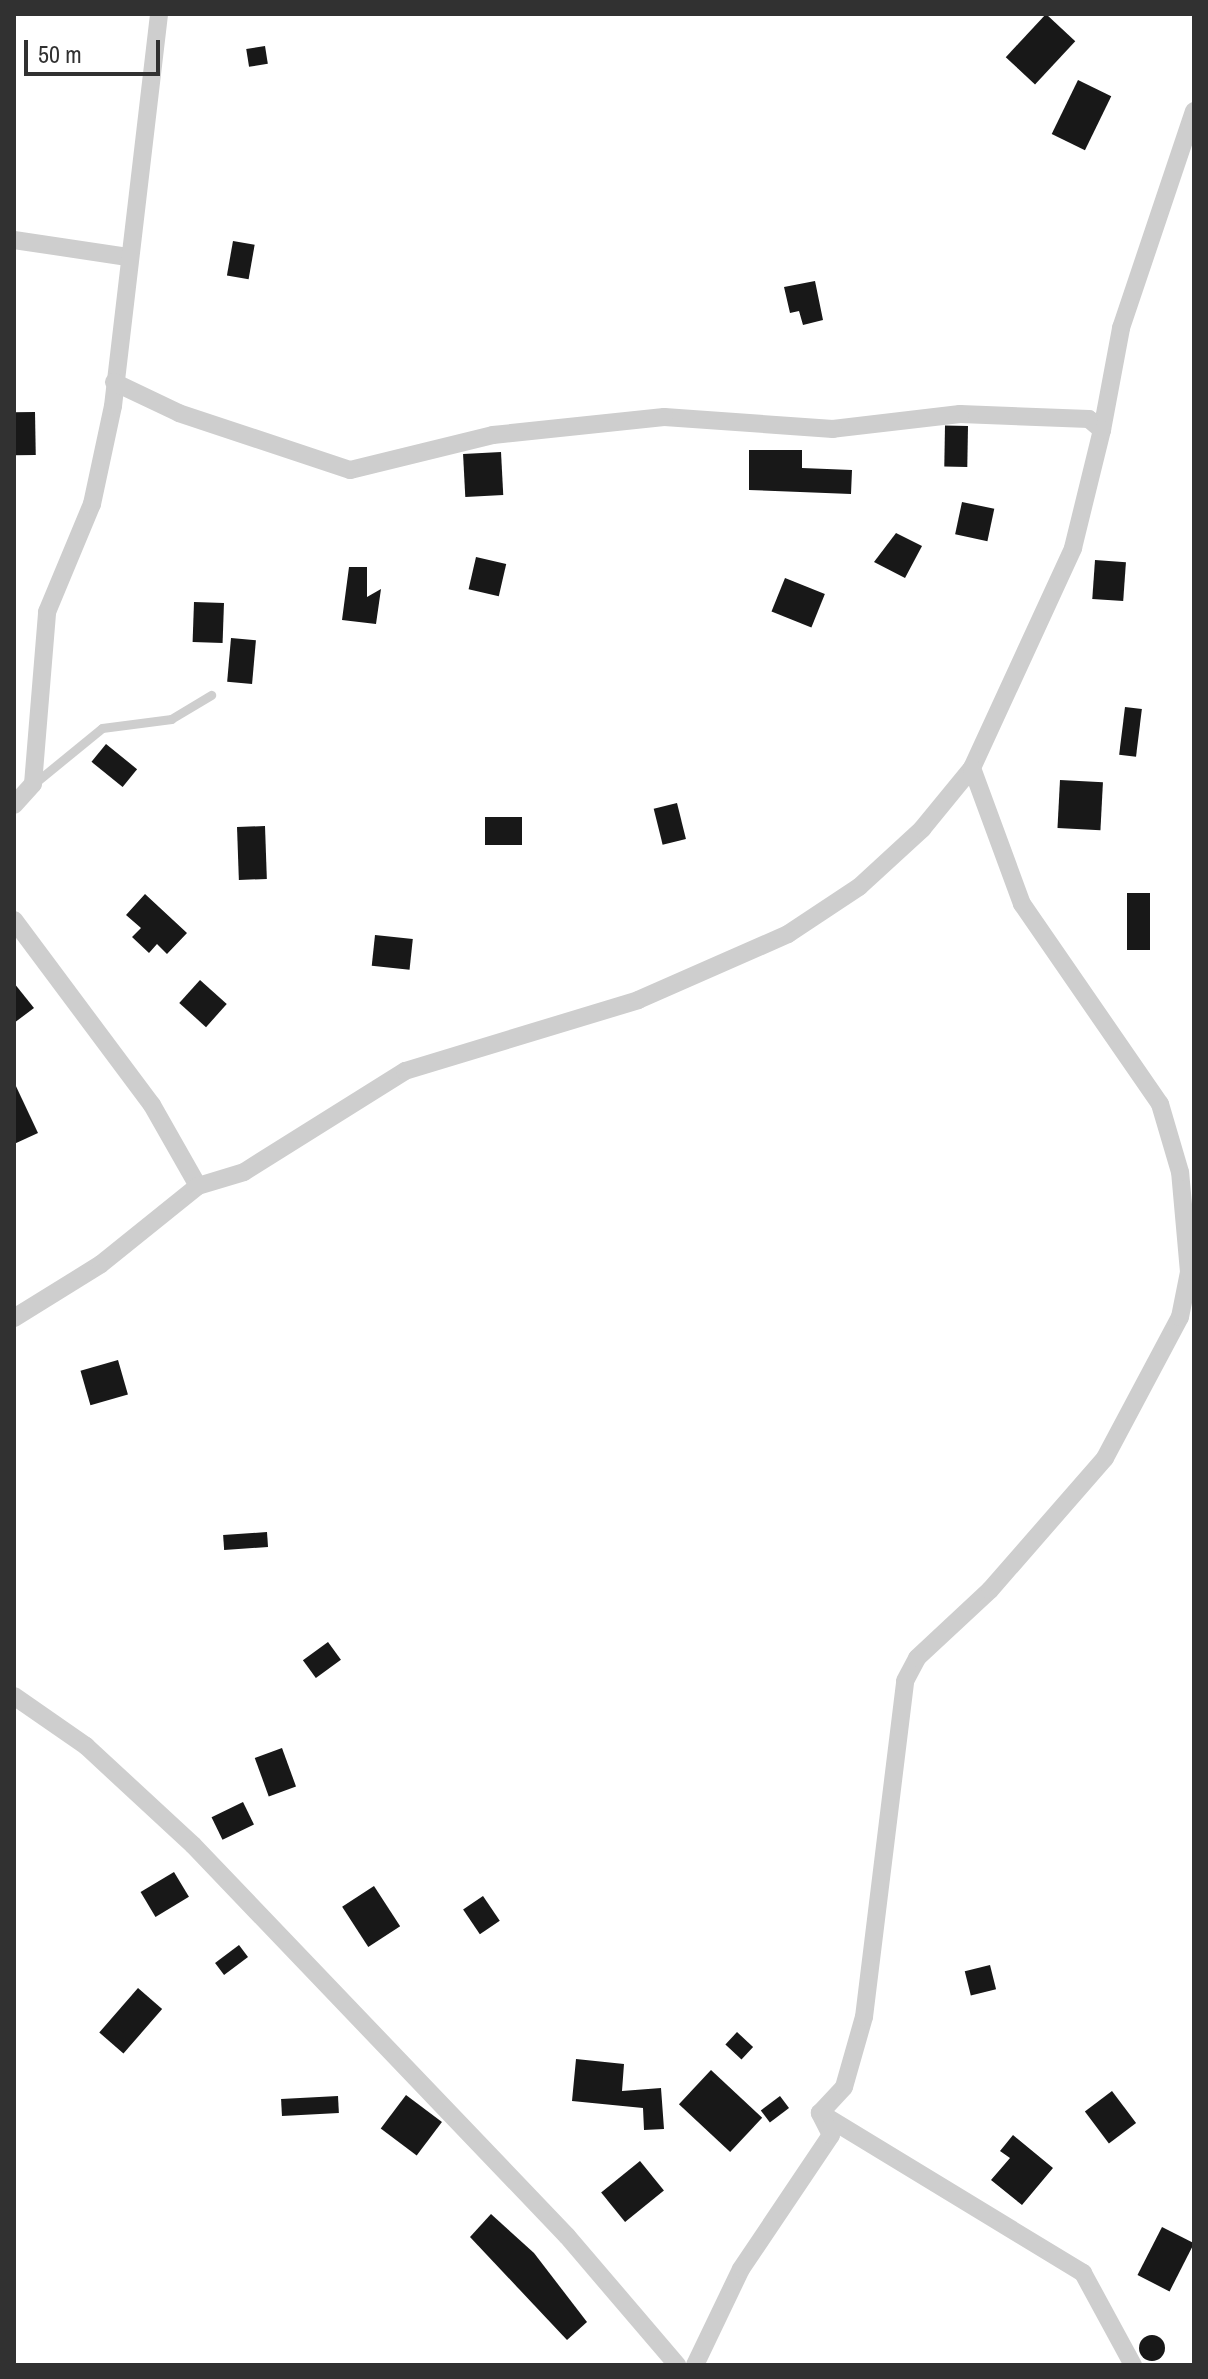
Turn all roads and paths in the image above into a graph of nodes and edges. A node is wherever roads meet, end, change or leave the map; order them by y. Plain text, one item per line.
1 (159, 14) edge
2 (1194, 111) edge
3 (14, 240) edge
4 (128, 257) junction
5 (114, 382) junction
6 (1102, 430) junction
7 (211, 695) dead end
8 (972, 768) junction
9 (33, 784) junction
10 (14, 805) edge
11 (14, 920) edge
12 (198, 1186) junction
13 (14, 1318) edge
14 (14, 1696) edge
15 (820, 2113) junction
16 (677, 2365) edge
17 (695, 2365) edge
18 (1133, 2365) edge

1 - 4 street
2 - 6 street
3 - 4 street
4 - 5 street
5 - 6 street
5 - 9 street
6 - 8 street
7 - 9 lane
8 - 12 street
8 - 15 street
9 - 10 street
11 - 12 street
12 - 13 street
14 - 16 street
15 - 17 street
15 - 18 street

